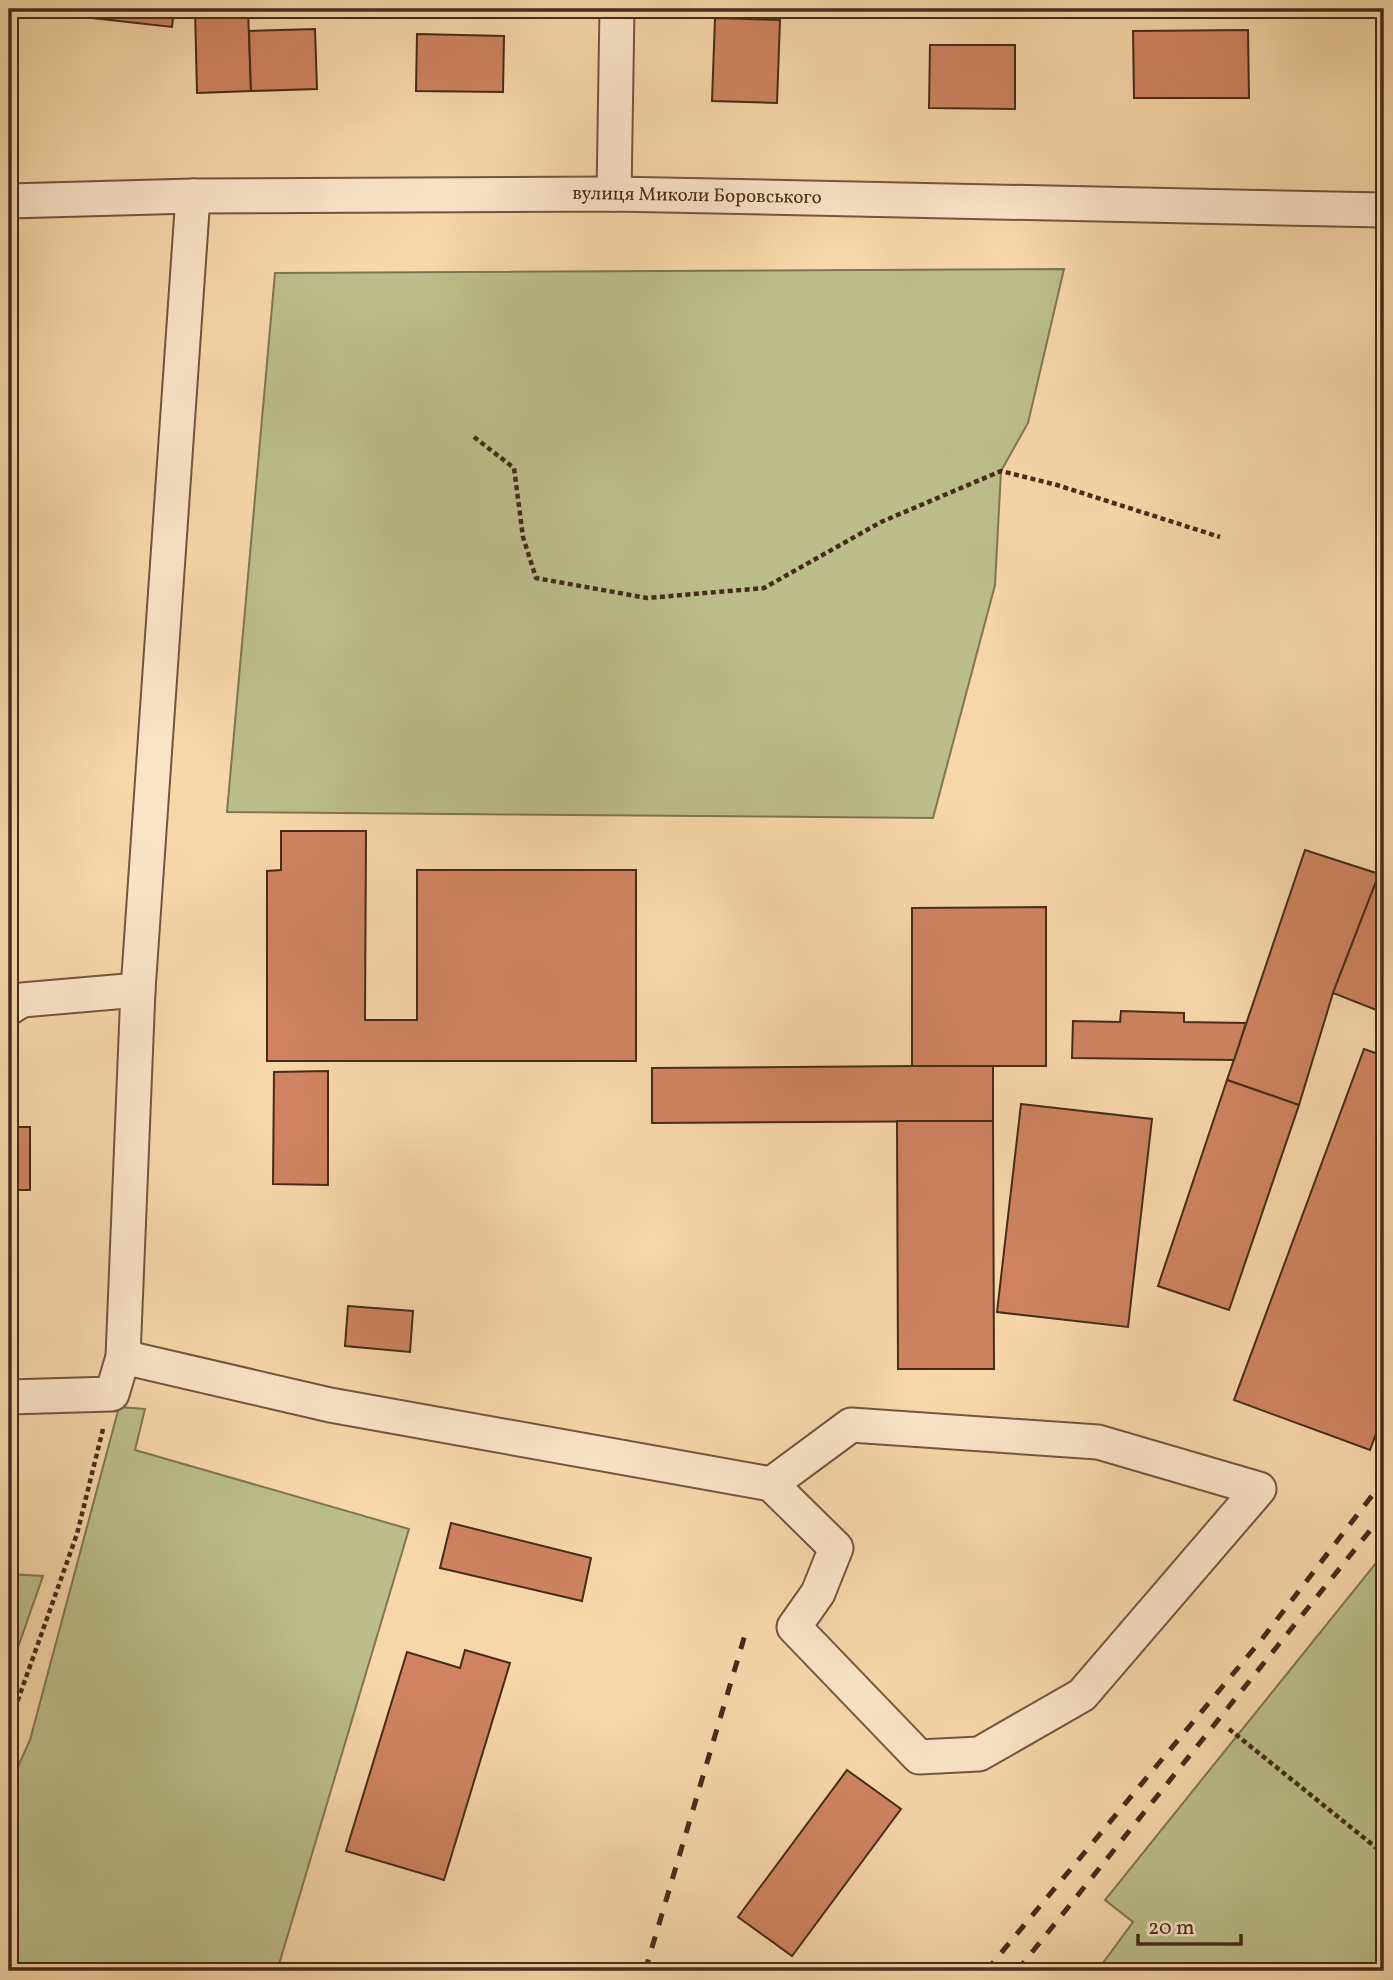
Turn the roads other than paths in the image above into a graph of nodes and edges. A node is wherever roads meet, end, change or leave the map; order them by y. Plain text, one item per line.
1 (617, 9) edge
2 (614, 194) junction
3 (193, 196) junction
4 (9, 201) edge
5 (1384, 210) edge
6 (138, 990) junction
7 (9, 1008) edge
8 (123, 1357) junction
9 (9, 1397) edge
10 (771, 1485) junction

1 - 2 street
2 - 3 street, вулиця Миколи Боровського
2 - 5 street, вулиця Миколи Боровського
3 - 4 street, вулиця Миколи Боровського
3 - 6 street
6 - 7 street
6 - 8 street
8 - 9 street
8 - 10 street
10 - 10 street

